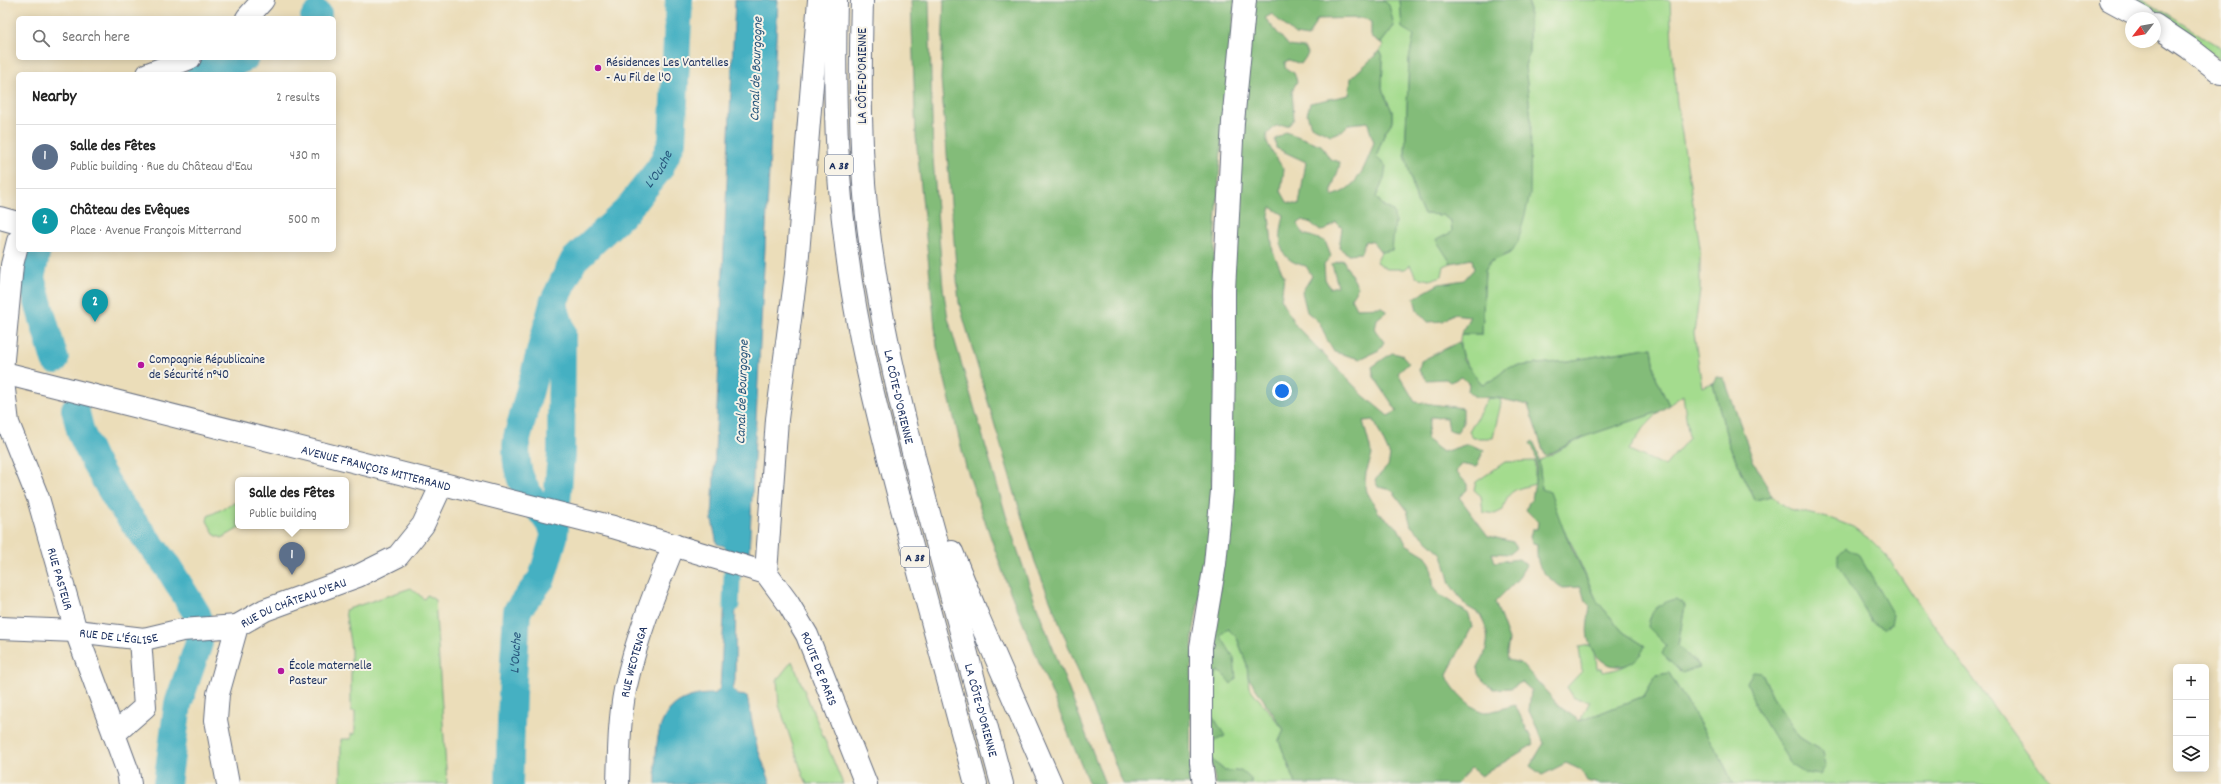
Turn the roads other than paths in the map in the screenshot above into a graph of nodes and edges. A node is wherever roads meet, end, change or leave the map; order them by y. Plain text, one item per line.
1 (262, 0) edge
2 (819, 0) edge
3 (836, 0) edge
4 (862, 0) edge
5 (1245, 0) edge
6 (2110, 0) edge
7 (2132, 12) edge
8 (249, 16) edge
9 (2161, 29) edge
10 (185, 60) edge
11 (153, 72) edge
12 (2221, 73) edge
13 (0, 218) edge
14 (16, 222) edge
15 (16, 249) edge
16 (1, 373) edge
17 (4, 423) edge
18 (914, 457) junction
19 (442, 484) junction
20 (674, 545) junction
21 (758, 570) junction
22 (227, 626) junction
23 (0, 628) edge
24 (76, 631) junction
25 (140, 639) junction
26 (114, 734) junction
27 (130, 784) edge
28 (228, 784) edge
29 (618, 784) edge
30 (866, 784) edge
31 (976, 784) edge
32 (1002, 784) edge
33 (1051, 784) edge
34 (1204, 784) edge

1 - 8 main road
2 - 21 main road
3 - 31 main road, LA CÔTE-D'ORIENNE / A 38
4 - 18 main road, LA CÔTE-D'ORIENNE / A 38
5 - 34 main road
6 - 7 main road
9 - 12 main road
10 - 11 main road
13 - 14 main road
15 - 16 main road, RUE PASTEUR
16 - 17 main road, RUE PASTEUR
16 - 19 main road, AVENUE FRANÇOIS MITTERRAND
17 - 24 main road, RUE PASTEUR
18 - 32 main road, LA CÔTE-D'ORIENNE / A 38
18 - 33 main road
19 - 20 main road, AVENUE FRANÇOIS MITTERRAND
19 - 22 main road, RUE DU CHÂTEAU D'EAU
20 - 21 main road, AVENUE FRANÇOIS MITTERRAND
20 - 29 main road, RUE WEOTENGA
21 - 30 main road, ROUTE DE PARIS
22 - 25 main road, RUE DE L'ÉGLISE
22 - 28 main road, RUE DU CHÂTEAU D'EAU
23 - 24 main road, RUE DE L'ÉGLISE
24 - 25 main road, RUE DE L'ÉGLISE
24 - 26 main road, RUE PASTEUR
25 - 26 main road
26 - 27 main road, RUE PASTEUR

